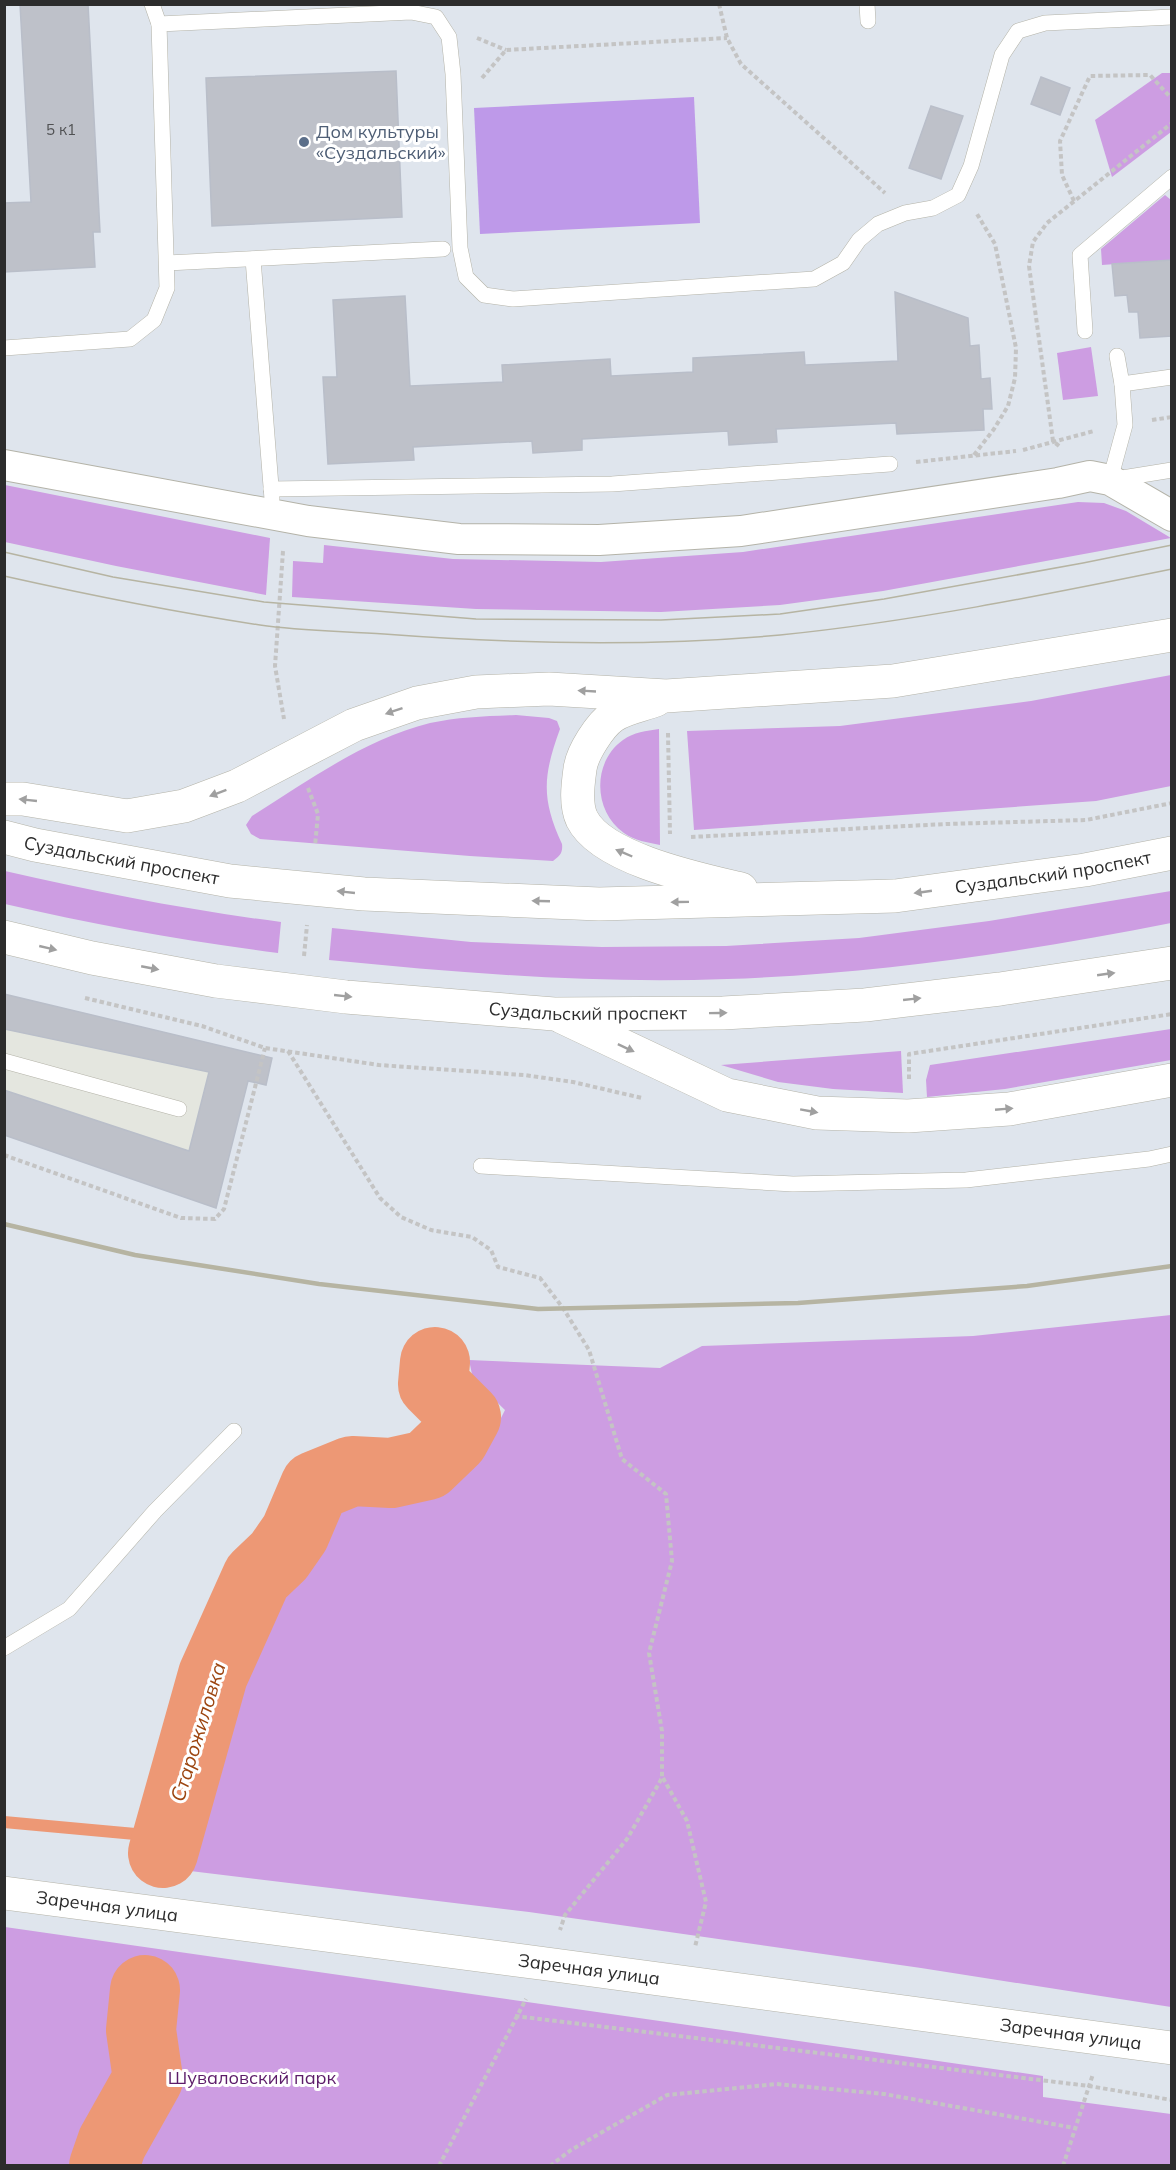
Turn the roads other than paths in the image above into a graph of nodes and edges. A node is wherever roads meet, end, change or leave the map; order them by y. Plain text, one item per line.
1 (152, 4) edge
2 (867, 4) edge
3 (1172, 17) edge
4 (868, 21) dead end
5 (159, 24) junction
6 (1172, 177) edge
7 (443, 249) dead end
8 (253, 260) junction
9 (167, 263) junction
10 (1085, 331) dead end
11 (4, 348) edge
12 (1117, 356) dead end
13 (1172, 377) edge
14 (1122, 384) junction
15 (890, 464) road end
16 (4, 465) edge
17 (1172, 470) edge
18 (1100, 478) junction
19 (272, 502) junction
20 (1172, 516) edge
21 (1172, 635) edge
22 (666, 696) junction
23 (4, 799) edge
24 (4, 837) edge
25 (1172, 853) edge
26 (781, 900) junction
27 (4, 937) edge
28 (1172, 963) edge
29 (554, 1014) junction
30 (4, 1061) edge
31 (1172, 1080) edge
32 (179, 1109) dead end
33 (1172, 1154) edge
34 (481, 1166) dead end
35 (234, 1431) dead end
36 (4, 1648) edge
37 (4, 1893) edge
38 (1172, 2048) edge

1 - 5 lane
2 - 4 lane
3 - 5 lane
5 - 9 lane
6 - 10 lane
7 - 8 lane
8 - 9 lane
8 - 19 lane
9 - 11 lane
12 - 14 lane
13 - 14 lane
14 - 18 lane
15 - 19 lane
16 - 19 street
17 - 18 lane
18 - 19 street
18 - 20 street
21 - 22 main road
22 -> 23 main road
26 -> 22 main road
26 -> 24 main road, Суздальский проспект
25 -> 26 main road, Суздальский проспект
27 -> 29 main road, Суздальский проспект
29 -> 28 main road, Суздальский проспект
29 -> 31 main road
30 - 32 lane
33 - 34 lane
35 - 36 lane
37 - 38 main road, Заречная улица

